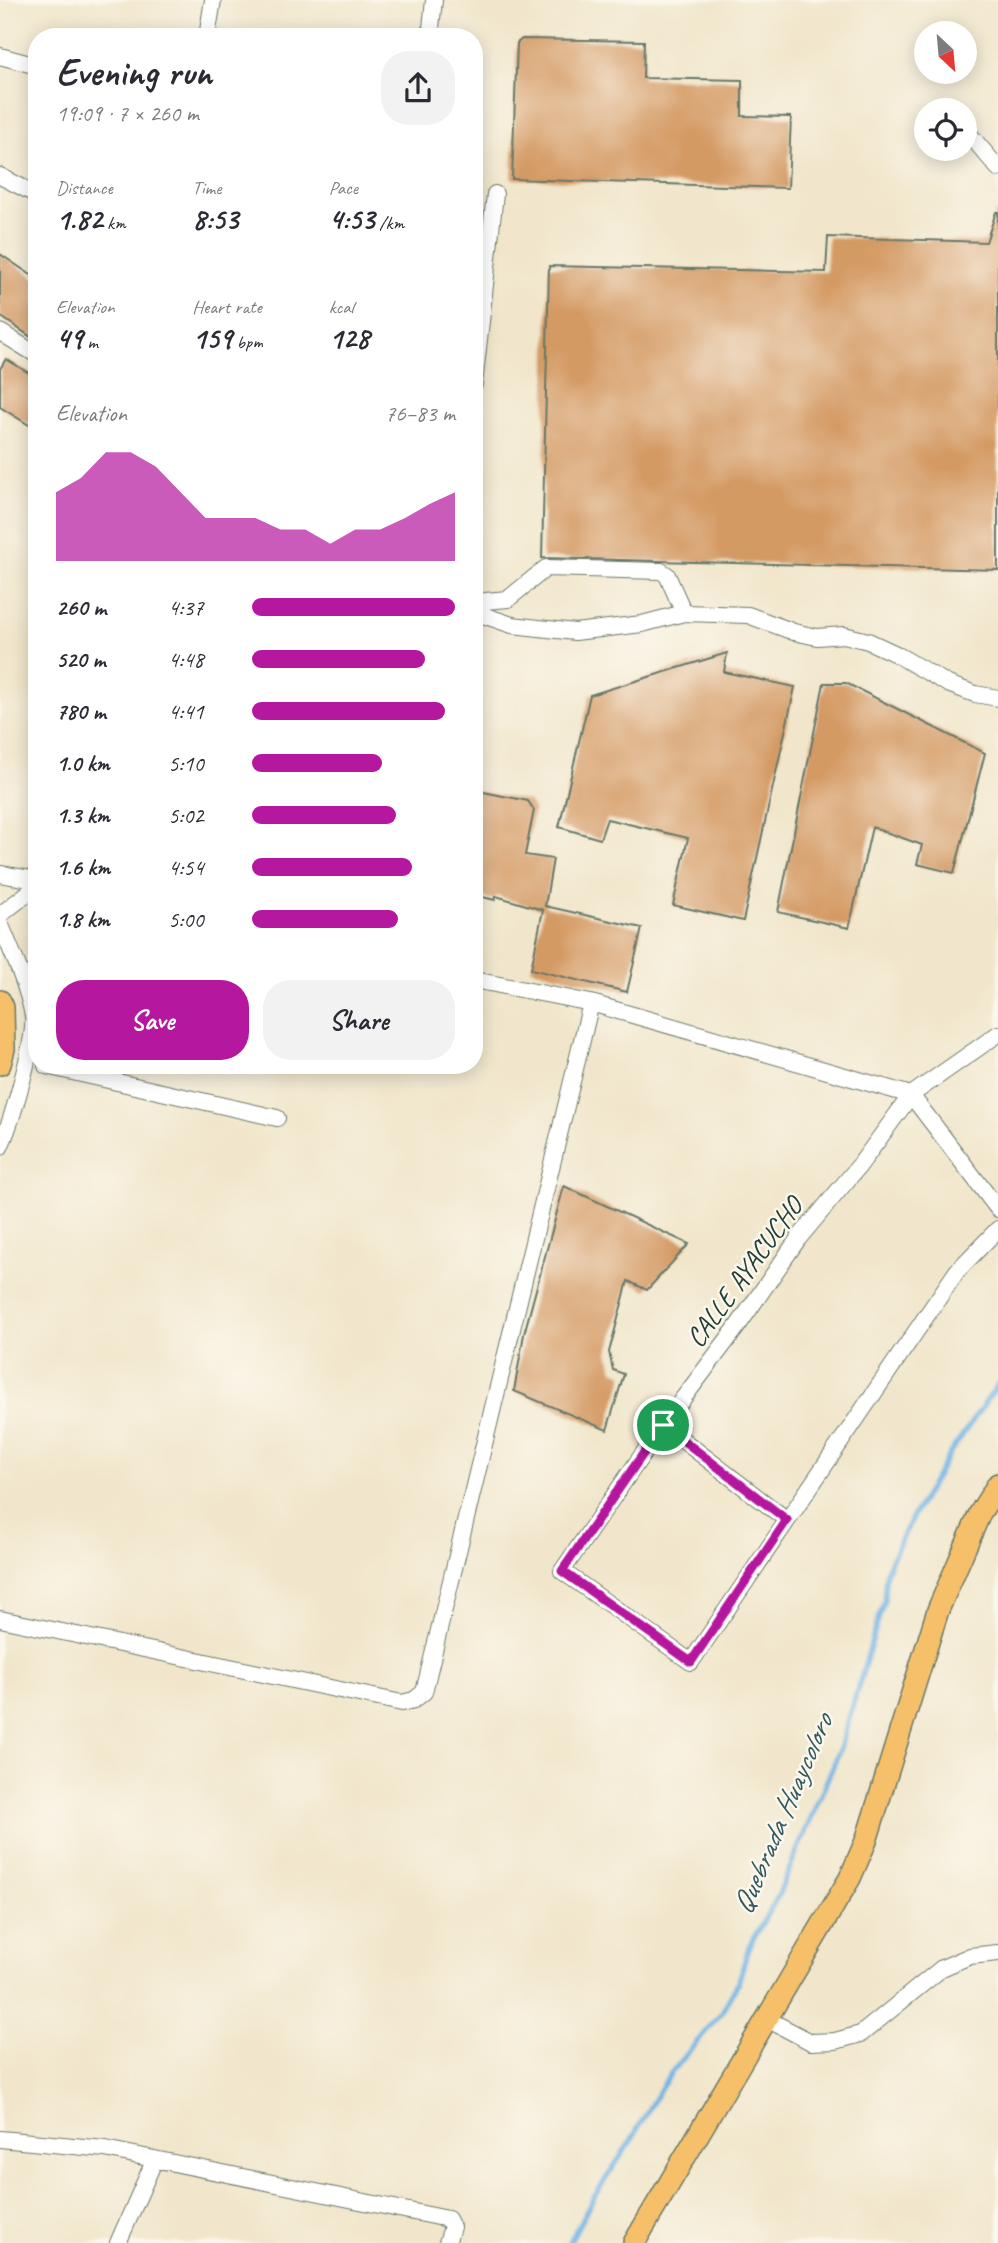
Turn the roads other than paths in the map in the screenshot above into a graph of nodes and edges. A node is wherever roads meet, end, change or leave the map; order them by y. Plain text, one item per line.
1 (213, 0) edge
2 (434, 0) edge
3 (209, 28) edge
4 (431, 28) edge
5 (0, 56) edge
6 (28, 64) edge
7 (977, 143) edge
8 (998, 168) edge
9 (0, 176) edge
10 (28, 190) edge
11 (495, 194) dead end
12 (483, 303) edge
13 (0, 332) edge
14 (28, 349) edge
15 (513, 594) junction
16 (483, 600) edge
17 (684, 613) junction
18 (483, 615) edge
19 (512, 625) junction
20 (998, 698) edge
21 (0, 874) edge
22 (28, 879) edge
23 (28, 893) edge
24 (0, 915) edge
25 (0, 923) edge
26 (483, 982) edge
27 (28, 998) edge
28 (0, 1001) edge
29 (591, 1003) junction
30 (998, 1034) edge
31 (0, 1064) edge
32 (28, 1074) edge
33 (82, 1074) edge
34 (911, 1095) junction
35 (277, 1118) dead end
36 (0, 1147) edge
37 (998, 1209) edge
38 (998, 1229) edge
39 (663, 1425) junction
40 (998, 1484) edge
41 (787, 1520) junction
42 (0, 1619) edge
43 (998, 1953) edge
44 (767, 2019) junction
45 (0, 2139) edge
46 (155, 2159) junction
47 (118, 2243) edge
48 (447, 2243) edge
49 (634, 2243) edge

1 - 3 street
2 - 4 street
5 - 6 street
7 - 8 street
9 - 10 street
11 - 12 street
13 - 14 street
15 - 16 street
15 - 17 street
15 - 19 street
17 - 19 street
17 - 20 street
18 - 19 street
21 - 22 street
23 - 24 street
25 - 27 street
26 - 29 street
28 - 31 main road
29 - 34 street
29 - 42 street
30 - 34 street, CALLE AYACUCHO
32 - 36 street
33 - 35 street
34 - 37 street
34 - 39 street, CALLE AYACUCHO
38 - 41 street
39 - 41 street
39 - 41 street, CALLE AYACUCHO
40 - 44 main road
43 - 44 street
44 - 49 main road
45 - 46 street
46 - 47 street
46 - 48 street

